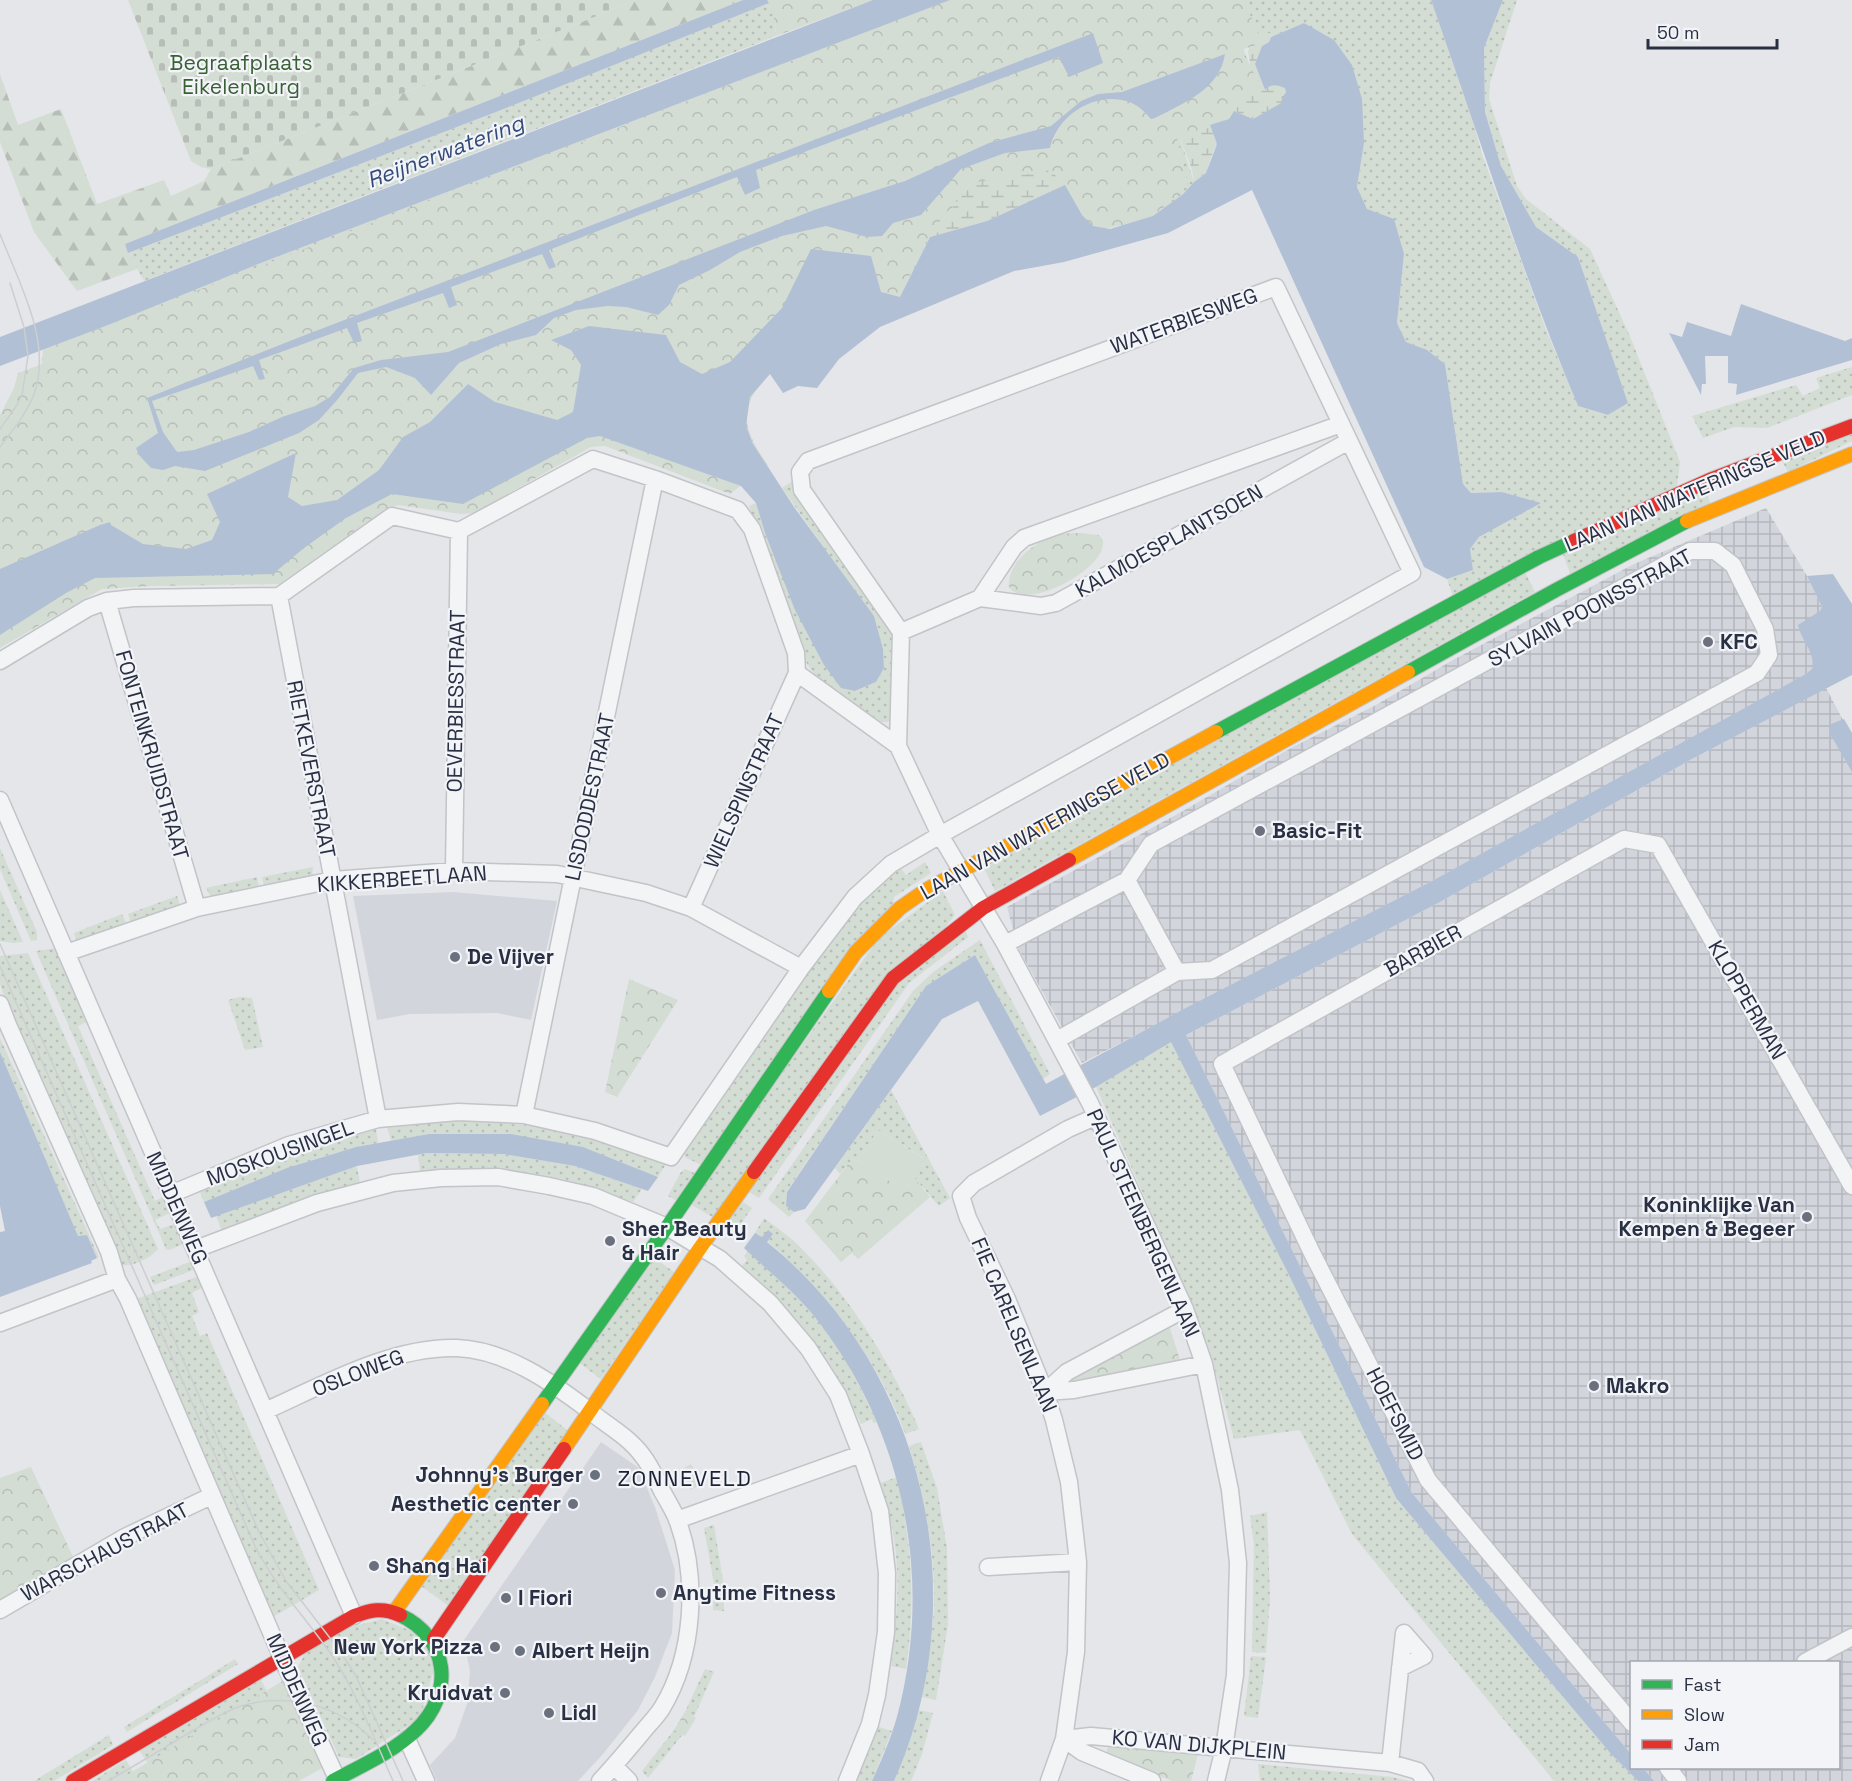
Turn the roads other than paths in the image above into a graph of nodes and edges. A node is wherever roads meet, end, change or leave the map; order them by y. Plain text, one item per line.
1 (1341, 424) junction
2 (1852, 426) edge
3 (1349, 441) junction
4 (1852, 453) edge
5 (655, 479) junction
6 (459, 531) junction
7 (1412, 573) joint
8 (279, 596) junction
9 (980, 598) junction
10 (107, 601) junction
11 (901, 632) junction
12 (0, 661) edge
13 (797, 673) junction
14 (898, 746) junction
15 (0, 800) edge
16 (940, 835) junction
17 (1624, 838) joint
18 (454, 871) junction
19 (961, 872) junction
20 (574, 877) junction
21 (1127, 879) junction
22 (333, 880) junction
23 (197, 908) junction
24 (691, 908) junction
25 (983, 908) junction
26 (1005, 944) junction
27 (66, 953) junction
28 (801, 968) junction
29 (1177, 972) junction
30 (0, 1004) edge
31 (1057, 1040) junction
32 (1222, 1064) joint
33 (1092, 1110) junction
34 (524, 1115) junction
35 (378, 1119) junction
36 (671, 1157) joint
37 (1852, 1186) edge
38 (171, 1194) junction
39 (667, 1227) junction
40 (700, 1248) junction
41 (196, 1249) junction
42 (117, 1279) junction
43 (1185, 1309) junction
44 (0, 1323) edge
45 (1204, 1364) junction
46 (556, 1385) junction
47 (1045, 1392) junction
48 (265, 1411) junction
49 (590, 1411) junction
50 (861, 1454) junction
51 (211, 1496) junction
52 (677, 1520) junction
53 (1078, 1562) junction
54 (988, 1567) dead end
55 (0, 1610) edge
56 (395, 1611) junction
57 (354, 1616) junction
58 (1852, 1637) edge
59 (434, 1639) junction
60 (282, 1658) junction
61 (1807, 1661) edge
62 (1400, 1668) dead end
63 (1630, 1721) edge
64 (407, 1739) junction
65 (1064, 1739) junction
66 (1224, 1748) junction
67 (1390, 1763) junction
68 (614, 1766) junction
69 (336, 1780) edge
70 (73, 1781) edge
71 (426, 1781) edge
72 (600, 1781) edge
73 (629, 1781) edge
74 (846, 1781) edge
75 (1049, 1781) edge
76 (1152, 1781) edge
77 (1216, 1781) edge
78 (1425, 1781) edge

1 - 3 street, WATERBIESWEG
1 - 9 street, KALMOESPLANTSOEN
1 - 11 street, WATERBIESWEG
2 - 19 street, LAAN VAN WATERINGSE VELD
3 - 7 street, WATERBIESWEG
3 - 9 street, KALMOESPLANTSOEN
4 - 25 street, LAAN VAN WATERINGSE VELD
5 - 6 street
5 - 13 street
5 - 20 street, LISDODDESTRAAT
6 - 8 street
6 - 18 street, OEVERBIESSTRAAT
7 - 16 street, LAAN VAN WATERINGSE VELD
8 - 10 street
8 - 22 street, RIETKEVERSTRAAT
9 - 11 street
10 - 12 street
10 - 23 street, FONTEINKRUIDSTRAAT
11 - 14 street
13 - 14 street
13 - 24 street, WIELSPINSTRAAT
14 - 16 street, PAUL STEENBERGENLAAN
15 - 27 street, MIDDENWEG
16 - 19 street, PAUL STEENBERGENLAAN
16 - 28 street, LAAN VAN WATERINGSE VELD
17 - 32 street, BARBIER
17 - 37 street, KLOPPERMAN
18 - 20 street, KIKKERBEETLAAN
18 - 22 street, KIKKERBEETLAAN
19 - 25 street, PAUL STEENBERGENLAAN
19 - 39 street, LAAN VAN WATERINGSE VELD
20 - 24 street, KIKKERBEETLAAN
20 - 34 street, LISDODDESTRAAT
21 - 26 street, SYLVAIN POONSSTRAAT
21 - 29 street
21 - 29 street, SYLVAIN POONSSTRAAT
22 - 23 street, KIKKERBEETLAAN
22 - 35 street, RIETKEVERSTRAAT
23 - 27 street, KIKKERBEETLAAN
24 - 28 street, KIKKERBEETLAAN
25 - 26 street, PAUL STEENBERGENLAAN
25 - 40 street, LAAN VAN WATERINGSE VELD
26 - 31 street, PAUL STEENBERGENLAAN
27 - 38 street, MIDDENWEG
28 - 36 street, LAAN VAN WATERINGSE VELD
29 - 31 street, SYLVAIN POONSSTRAAT
30 - 42 street, MIDDENWEG
31 - 33 street, PAUL STEENBERGENLAAN
32 - 63 street, HOEFSMID
33 - 43 street, PAUL STEENBERGENLAAN
33 - 47 street, FIE CARELSENLAAN
34 - 35 street, MOSKOUSINGEL
34 - 36 street, MOSKOUSINGEL
35 - 38 street, MOSKOUSINGEL
38 - 41 street, MIDDENWEG
39 - 40 street
39 - 41 street
39 - 46 street, LAAN VAN WATERINGSE VELD
40 - 49 street, LAAN VAN WATERINGSE VELD
40 - 50 street
41 - 48 street, MIDDENWEG
42 - 44 street
42 - 51 street, MIDDENWEG
43 - 45 street, PAUL STEENBERGENLAAN
43 - 47 street
45 - 47 street
45 - 66 street, PAUL STEENBERGENLAAN
46 - 48 street, OSLOWEG
46 - 49 street
46 - 56 street, LAAN VAN WATERINGSE VELD
47 - 53 street, FIE CARELSENLAAN
48 - 57 street, MIDDENWEG
49 - 52 street
49 - 59 street, LAAN VAN WATERINGSE VELD
50 - 52 street
50 - 74 street
51 - 55 street, WARSCHAUSTRAAT
51 - 60 street, MIDDENWEG
52 - 68 street
53 - 54 street
53 - 65 street, FIE CARELSENLAAN
56 - 57 street
56 - 59 street
57 - 60 street
58 - 61 street
59 - 64 street
60 - 69 street, MIDDENWEG
60 - 70 street
62 - 67 street
64 - 69 street
64 - 71 street
65 - 66 street, KO VAN DIJKPLEIN
65 - 75 street, FIE CARELSENLAAN
65 - 76 street, KO VAN DIJKPLEIN
66 - 67 street, KO VAN DIJKPLEIN
66 - 77 street, PAUL STEENBERGENLAAN
67 - 78 street, KO VAN DIJKPLEIN
68 - 72 street
68 - 73 street

